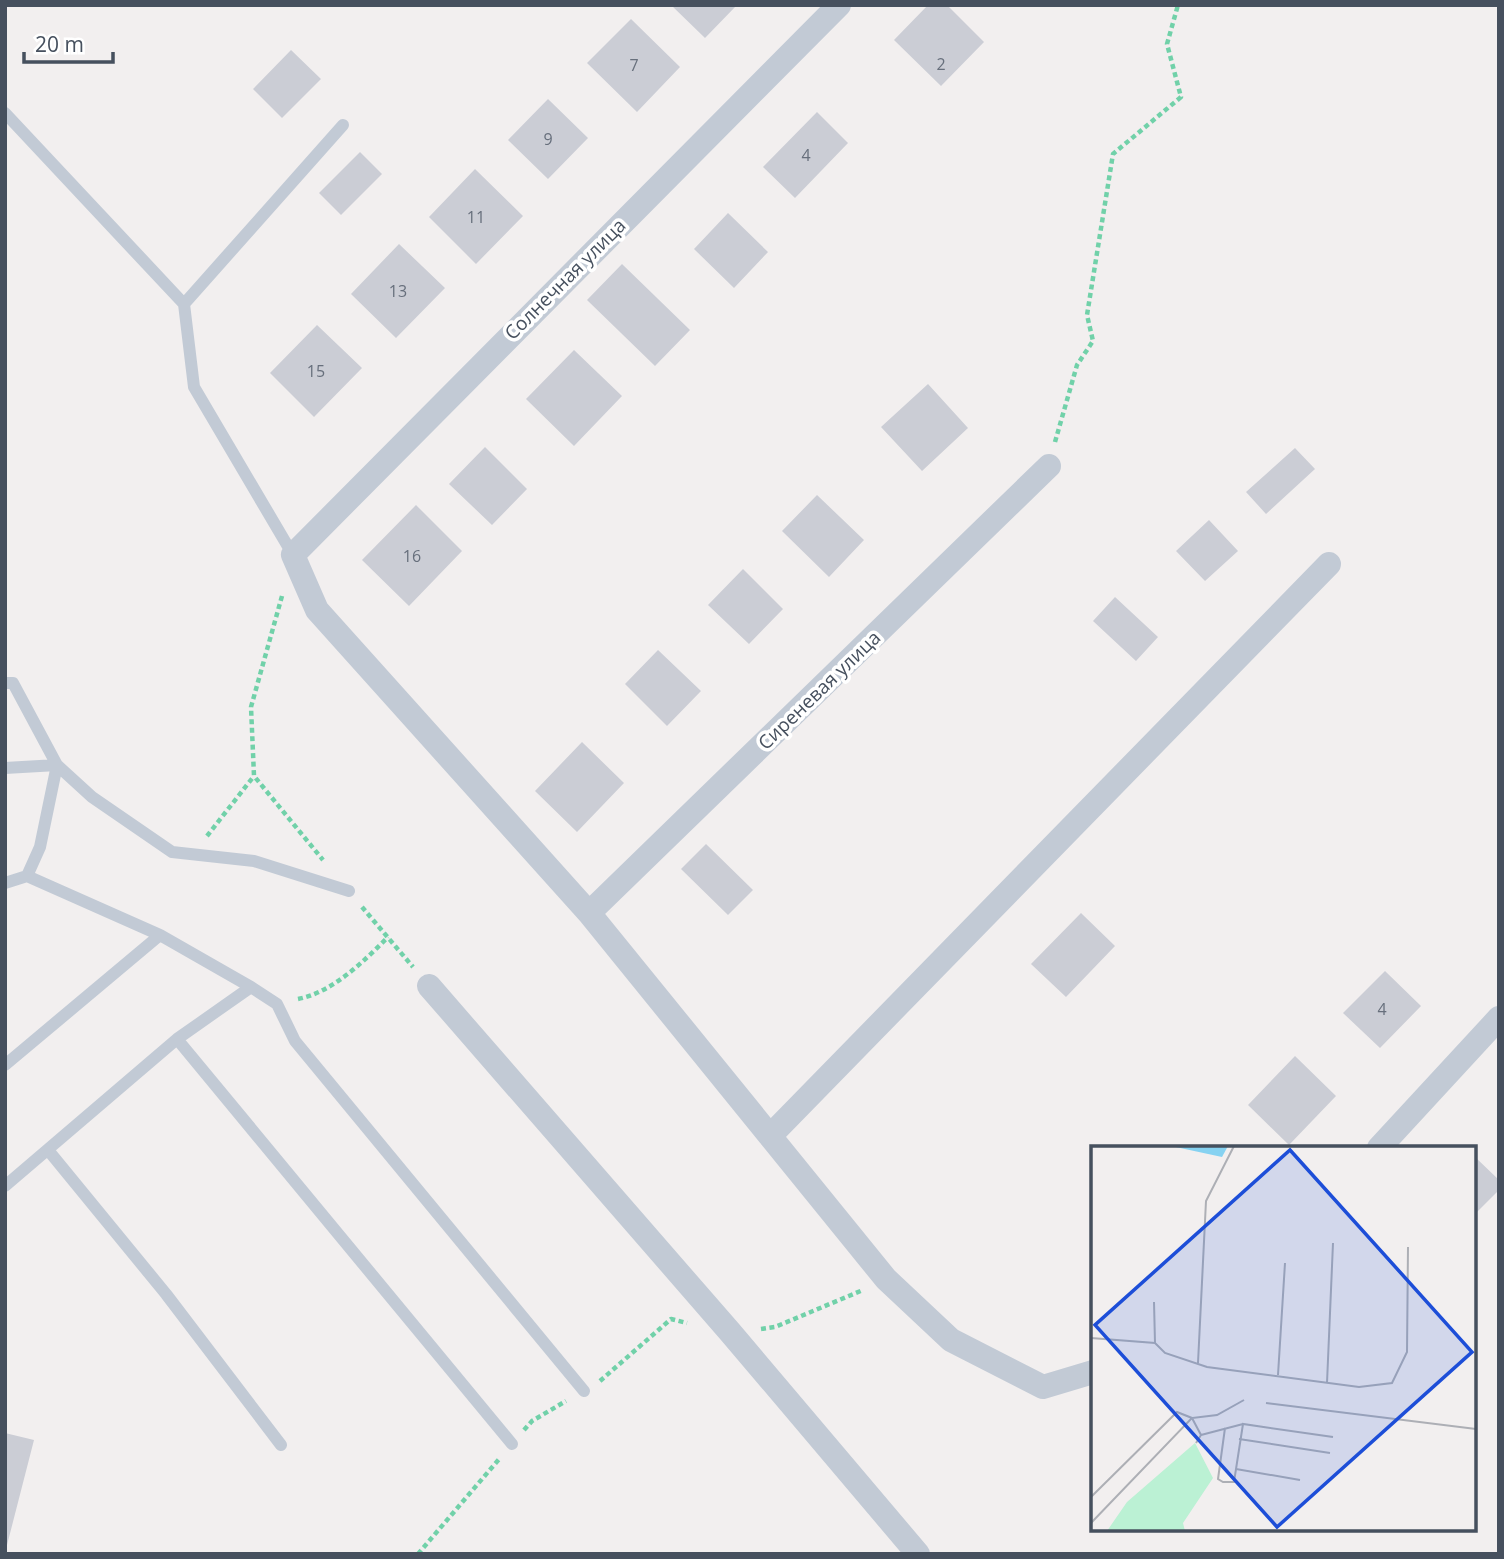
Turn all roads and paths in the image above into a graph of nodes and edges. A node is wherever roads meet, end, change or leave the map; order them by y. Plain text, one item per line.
1 (839, 5) edge
2 (1178, 5) edge
3 (5, 113) edge
4 (342, 125) dead end
5 (184, 304) junction
6 (1049, 466) joint
7 (293, 555) junction
8 (1329, 564) dead end
9 (5, 683) edge
10 (57, 765) junction
11 (5, 768) edge
12 (254, 776) junction
13 (172, 852) junction
14 (27, 876) junction
15 (5, 883) edge
16 (349, 891) junction
17 (589, 913) junction
18 (160, 935) junction
19 (388, 937) junction
20 (429, 986) joint
21 (251, 987) junction
22 (277, 1004) junction
23 (1499, 1018) edge
24 (177, 1039) junction
25 (5, 1065) edge
26 (770, 1136) junction
27 (1381, 1146) edge
28 (48, 1150) junction
29 (5, 1186) edge
30 (886, 1279) junction
31 (730, 1332) junction
32 (1091, 1373) edge
33 (584, 1391) junction
34 (512, 1444) junction
35 (281, 1445) dead end
36 (418, 1554) edge
37 (918, 1554) edge

1 - 7 street, Солнечная улица
2 - 6 path
3 - 5 lane
4 - 5 lane
5 - 7 lane
6 - 17 street, Сиреневая улица
7 - 12 path
7 - 17 street
8 - 26 street
9 - 10 lane
10 - 11 lane
10 - 13 lane
10 - 14 lane
12 - 13 path
12 - 16 path
13 - 16 lane
14 - 15 lane
14 - 18 lane
16 - 19 path
17 - 26 street
18 - 21 lane
18 - 25 lane
19 - 20 path
19 - 22 path
20 - 31 street
21 - 22 lane
21 - 24 lane
22 - 33 lane
23 - 27 street
24 - 28 lane
24 - 34 lane
26 - 30 street
28 - 29 lane
28 - 35 lane
30 - 31 path
30 - 32 street
31 - 33 path
31 - 37 street
33 - 34 path
34 - 36 path

